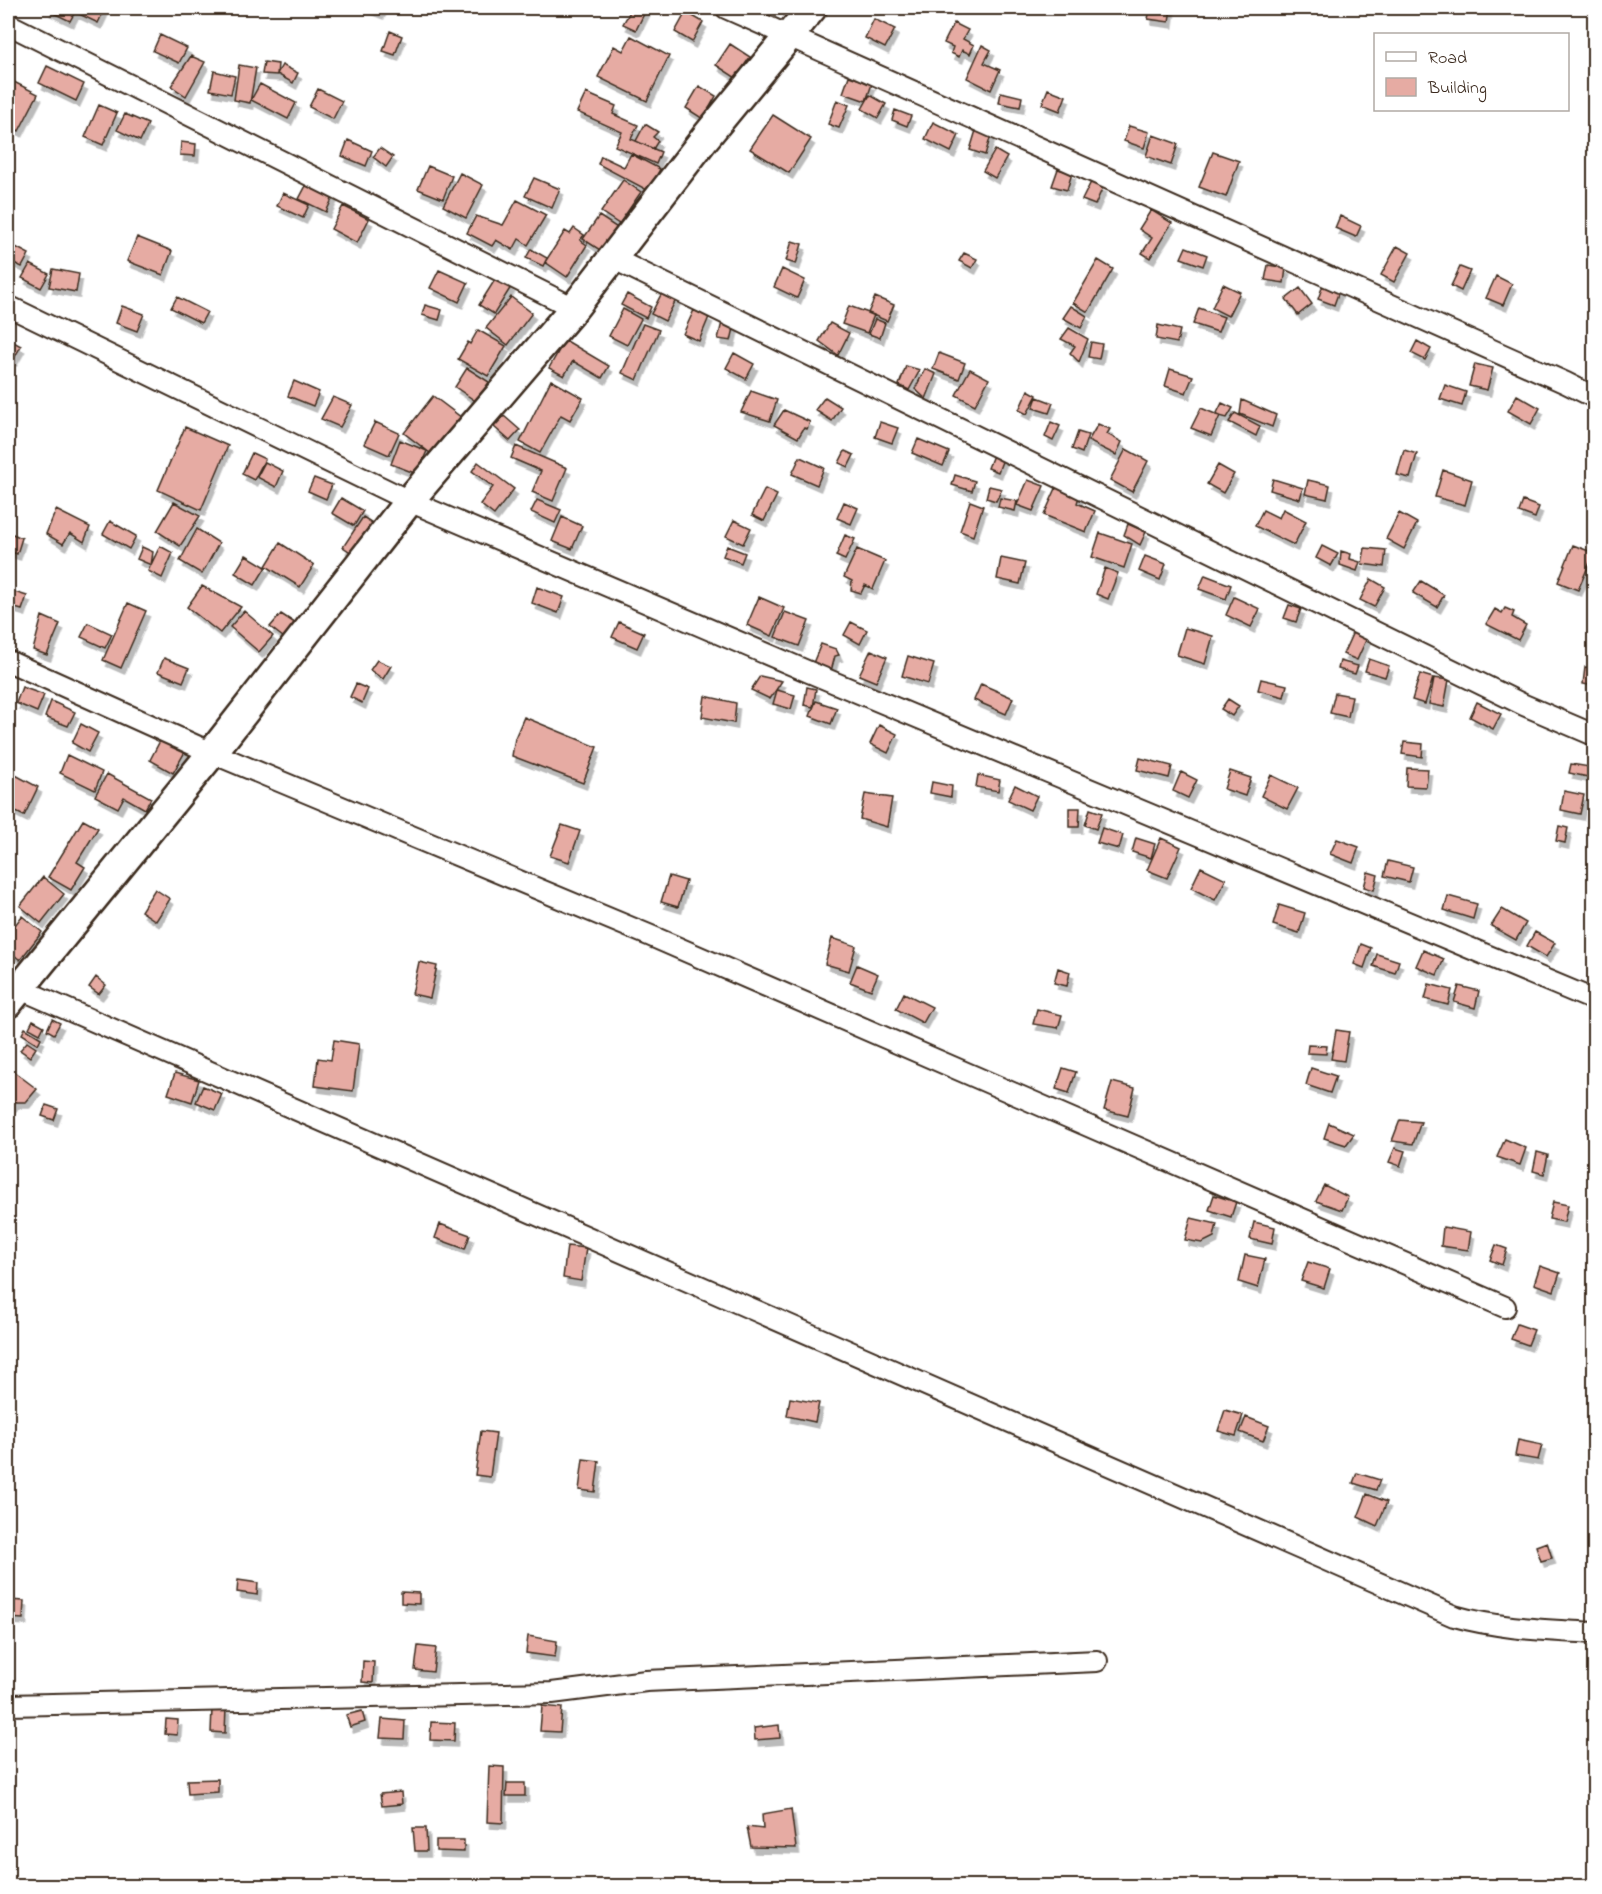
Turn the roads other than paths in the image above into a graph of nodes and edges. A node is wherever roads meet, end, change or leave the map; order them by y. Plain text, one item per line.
1 (726, 8) edge
2 (812, 8) edge
3 (8, 24) edge
4 (789, 37) junction
5 (612, 258) junction
6 (8, 306) edge
7 (574, 308) junction
8 (1594, 397) edge
9 (409, 501) junction
10 (8, 661) edge
11 (1594, 735) edge
12 (212, 753) junction
13 (11, 991) edge
14 (1594, 1000) edge
15 (1505, 1307) dead end
16 (1594, 1633) edge
17 (1097, 1661) dead end
18 (8, 1705) edge

1 - 4 street
2 - 4 street
3 - 7 street
4 - 5 street
4 - 8 street
5 - 7 street
5 - 11 street
6 - 9 street
7 - 9 street
9 - 12 street
9 - 14 street
10 - 12 street
12 - 13 street
12 - 15 street
13 - 16 street
17 - 18 street

